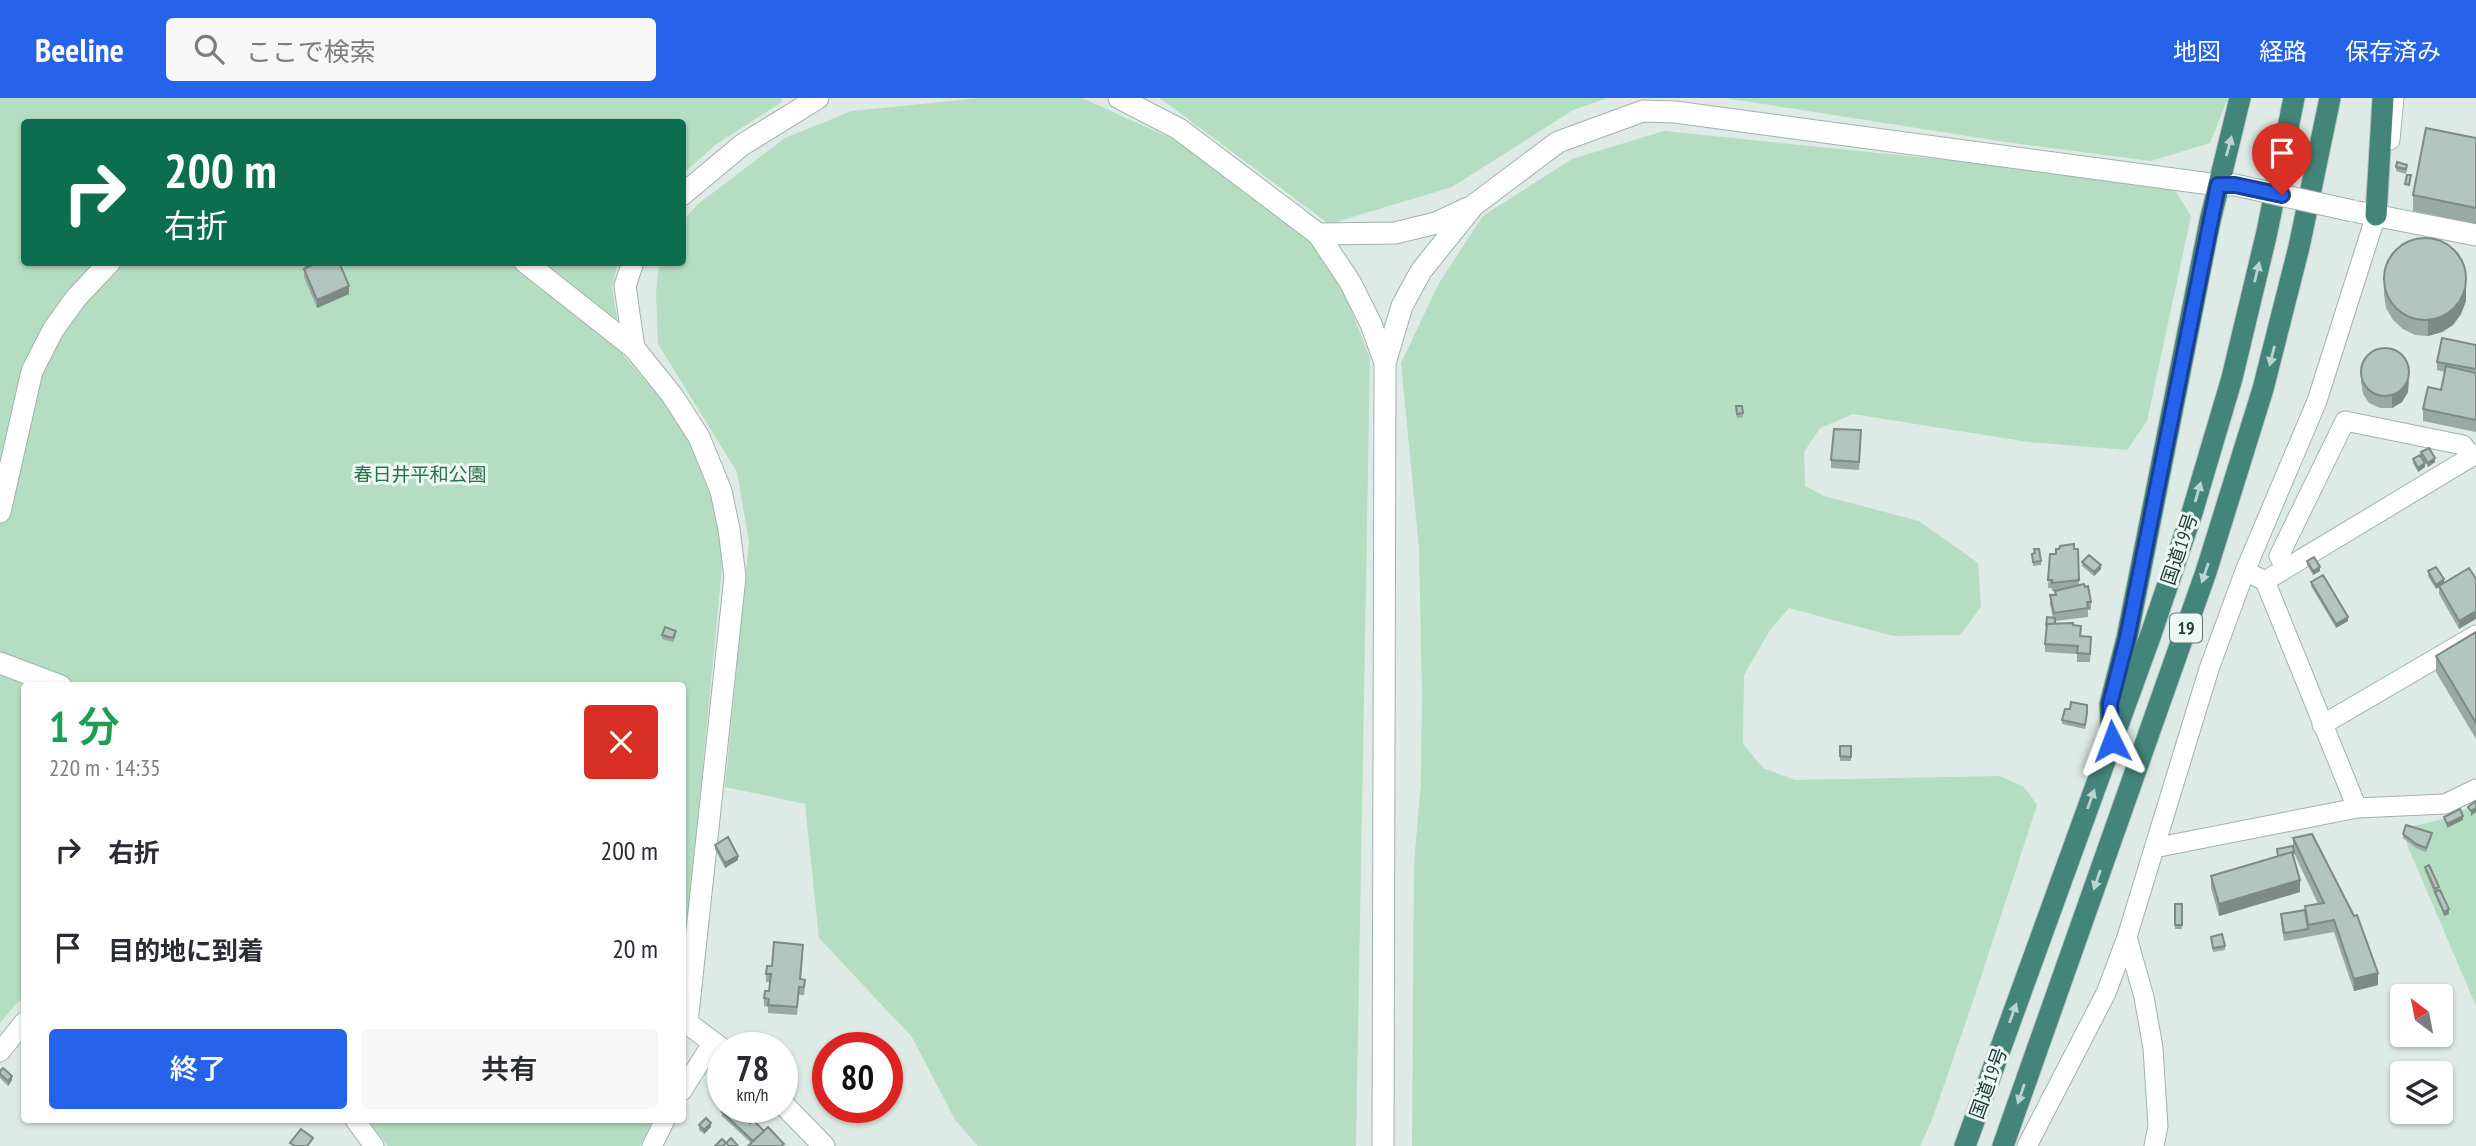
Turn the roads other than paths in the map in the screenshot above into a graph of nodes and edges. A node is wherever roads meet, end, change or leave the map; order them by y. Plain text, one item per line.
1 (817, 98) edge
2 (1119, 98) edge
3 (2240, 98) edge
4 (2294, 98) edge
5 (2330, 98) edge
6 (2383, 98) edge
7 (2394, 98) edge
8 (2378, 181) junction
9 (2227, 185) junction
10 (686, 192) edge
11 (1474, 205) junction
12 (2376, 215) junction
13 (1318, 234) junction
14 (2476, 235) edge
15 (106, 266) edge
16 (530, 266) edge
17 (632, 266) edge
18 (634, 348) junction
19 (1385, 363) junction
20 (2474, 455) edge
21 (0, 512) edge
22 (2285, 568) junction
23 (2245, 571) junction
24 (2264, 581) junction
25 (2476, 635) edge
26 (0, 663) edge
27 (50, 682) edge
28 (2322, 725) junction
29 (2112, 741) junction
30 (2476, 789) edge
31 (2357, 808) junction
32 (2154, 848) junction
33 (2127, 937) junction
34 (686, 1012) edge
35 (686, 1022) edge
36 (21, 1025) edge
37 (707, 1038) edge
38 (0, 1052) edge
39 (707, 1060) edge
40 (686, 1086) edge
41 (798, 1119) edge
42 (357, 1123) edge
43 (664, 1123) edge
44 (1965, 1145) edge
45 (374, 1146) edge
46 (652, 1146) edge
47 (824, 1146) edge
48 (1383, 1146) edge
49 (2003, 1146) edge
50 (2027, 1146) edge
51 (2154, 1146) edge

1 - 10 street
2 - 13 street
9 -> 3 highway
29 -> 4 highway, 国道19号 / 19
5 -> 49 highway, 国道19号 / 19
6 - 8 highway
7 - 8 street
8 - 12 highway
9 - 11 street
9 - 12 street, bridge
9 - 29 highway
11 - 13 street
11 - 19 street
12 - 14 street
12 - 23 street
13 - 19 street
15 - 21 street
16 - 18 street
17 - 18 street
18 - 34 street
19 - 48 street
20 - 22 street
20 - 22 street
22 - 24 street
23 - 24 street
23 - 32 street
24 - 28 street
25 - 28 street
26 - 27 street
28 - 31 street
44 -> 29 highway, 国道19号 / 19
30 - 31 street
31 - 32 street
32 - 33 street
33 - 50 street
33 - 51 street
35 - 37 street
36 - 38 street
39 - 40 street
41 - 47 street
42 - 45 street
43 - 46 street

